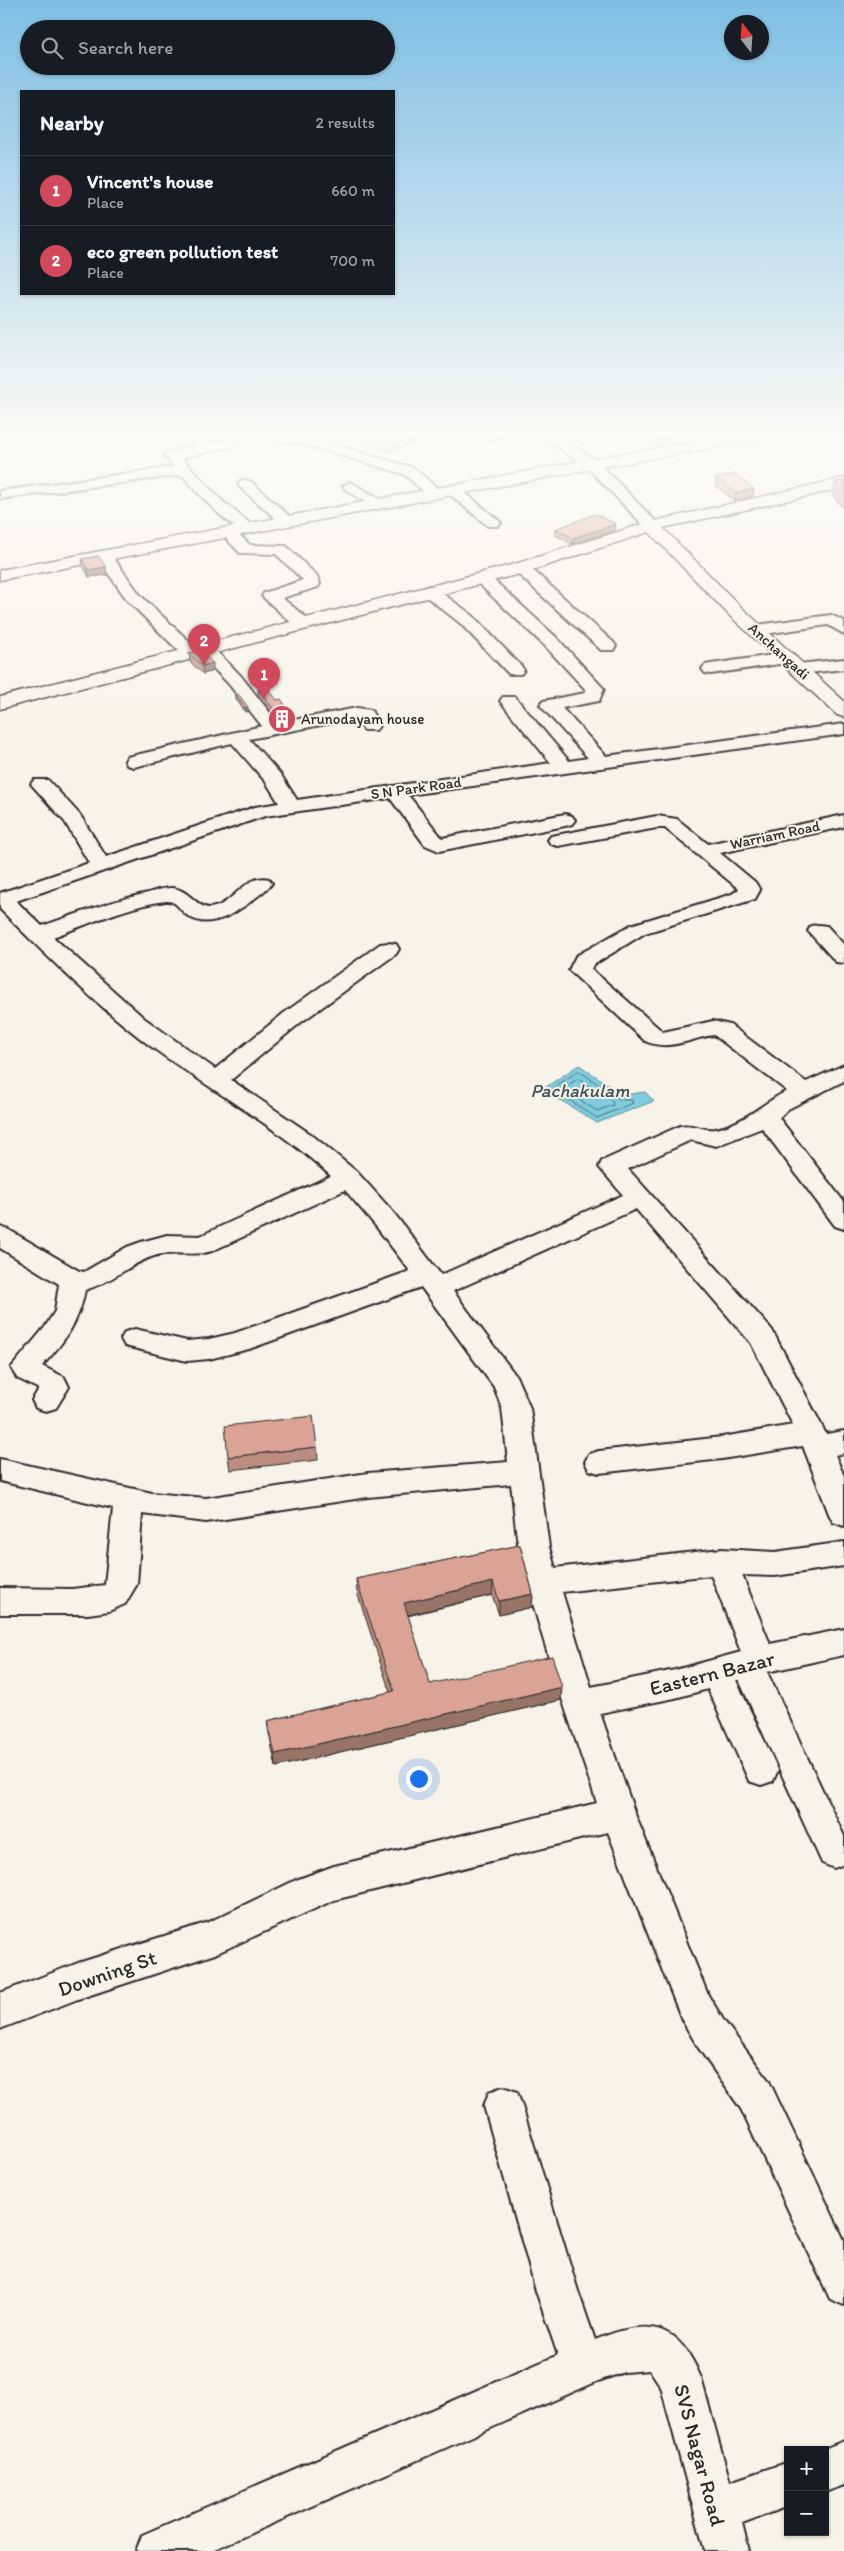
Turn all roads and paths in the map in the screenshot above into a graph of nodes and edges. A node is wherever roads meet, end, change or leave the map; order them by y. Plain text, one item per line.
1 (106, 553) edge
2 (119, 553) edge
3 (284, 553) edge
4 (567, 553) edge
5 (679, 553) edge
6 (104, 556) junction
7 (62, 561) junction
8 (520, 568) junction
9 (0, 570) edge
10 (0, 575) edge
11 (482, 578) junction
12 (429, 591) junction
13 (302, 623) junction
14 (844, 629) edge
15 (757, 630) junction
16 (607, 646) dead end
17 (197, 650) junction
18 (793, 664) junction
19 (844, 664) edge
20 (711, 669) dead end
21 (515, 670) dead end
22 (844, 678) edge
23 (813, 682) junction
24 (509, 701) dead end
25 (0, 703) edge
26 (844, 711) edge
27 (370, 726) dead end
28 (274, 729) junction
29 (844, 729) edge
30 (236, 736) junction
31 (134, 761) dead end
32 (602, 762) junction
33 (564, 766) junction
34 (41, 784) dead end
35 (395, 791) junction
36 (291, 806) junction
37 (565, 820) dead end
38 (844, 822) edge
39 (558, 840) dead end
40 (706, 850) junction
41 (101, 866) junction
42 (262, 883) dead end
43 (1, 900) edge
44 (819, 931) dead end
45 (38, 935) junction
46 (388, 949) dead end
47 (844, 957) edge
48 (844, 1072) edge
49 (216, 1080) junction
50 (804, 1092) junction
51 (766, 1117) junction
52 (348, 1178) junction
53 (640, 1197) junction
54 (844, 1220) edge
55 (0, 1236) edge
56 (73, 1280) junction
57 (432, 1282) junction
58 (135, 1339) dead end
59 (46, 1400) dead end
60 (825, 1441) edge
61 (599, 1462) dead end
62 (0, 1470) edge
63 (524, 1472) junction
64 (128, 1500) junction
65 (844, 1514) edge
66 (844, 1554) edge
67 (721, 1561) junction
68 (543, 1582) junction
69 (0, 1601) edge
70 (844, 1642) edge
71 (741, 1665) junction
72 (580, 1703) junction
73 (761, 1770) dead end
74 (618, 1814) junction
75 (834, 1852) dead end
76 (0, 2011) edge
77 (503, 2106) dead end
78 (844, 2286) edge
79 (582, 2366) junction
80 (844, 2463) edge
81 (829, 2469) edge
82 (784, 2485) edge
83 (715, 2510) junction
84 (158, 2551) edge
85 (727, 2551) edge

1 - 7 main road
2 - 6 main road
3 - 13 street
4 - 8 main road
5 - 15 main road, Anchangadi
6 - 7 main road
6 - 17 street
7 - 9 main road
7 - 10 main road
8 - 11 main road
8 - 16 street
11 - 12 main road
11 - 32 street
12 - 13 main road
12 - 21 street
13 - 17 main road
14 - 15 street
15 - 18 main road, Anchangadi
17 - 25 main road
17 - 28 street
18 - 19 street
18 - 20 street
18 - 23 main road, Anchangadi
22 - 23 street
23 - 26 main road, Anchangadi
24 - 33 street
27 - 28 street
28 - 30 street
29 - 32 street, S N Park Road
30 - 31 street
30 - 36 street
32 - 33 street, S N Park Road
33 - 35 street, S N Park Road
34 - 41 street
35 - 36 street, S N Park Road
35 - 37 street
36 - 41 street, S N Park Road
38 - 40 street, Warriam Road
39 - 40 street
40 - 50 street
41 - 43 street, S N Park Road
42 - 45 street
43 - 45 street
44 - 47 street
45 - 49 street
46 - 49 street
48 - 50 street
49 - 52 street
50 - 51 street
51 - 53 street
51 - 54 street
52 - 56 street
52 - 57 street
53 - 57 street
53 - 60 street
55 - 56 street
56 - 59 street
57 - 58 street
57 - 63 street
60 - 61 street
60 - 65 street
62 - 64 street
63 - 64 street
63 - 68 street
64 - 69 street
66 - 67 street
67 - 68 street
67 - 71 street
68 - 72 street
70 - 71 street, Eastern Bazar
71 - 72 street, Eastern Bazar
71 - 73 street
71 - 75 street
72 - 74 street
74 - 76 street, Downing St
74 - 78 street
77 - 79 street
79 - 83 street, SVS Nagar Road
79 - 84 street
80 - 81 street
82 - 83 street
83 - 85 street, SVS Nagar Road

